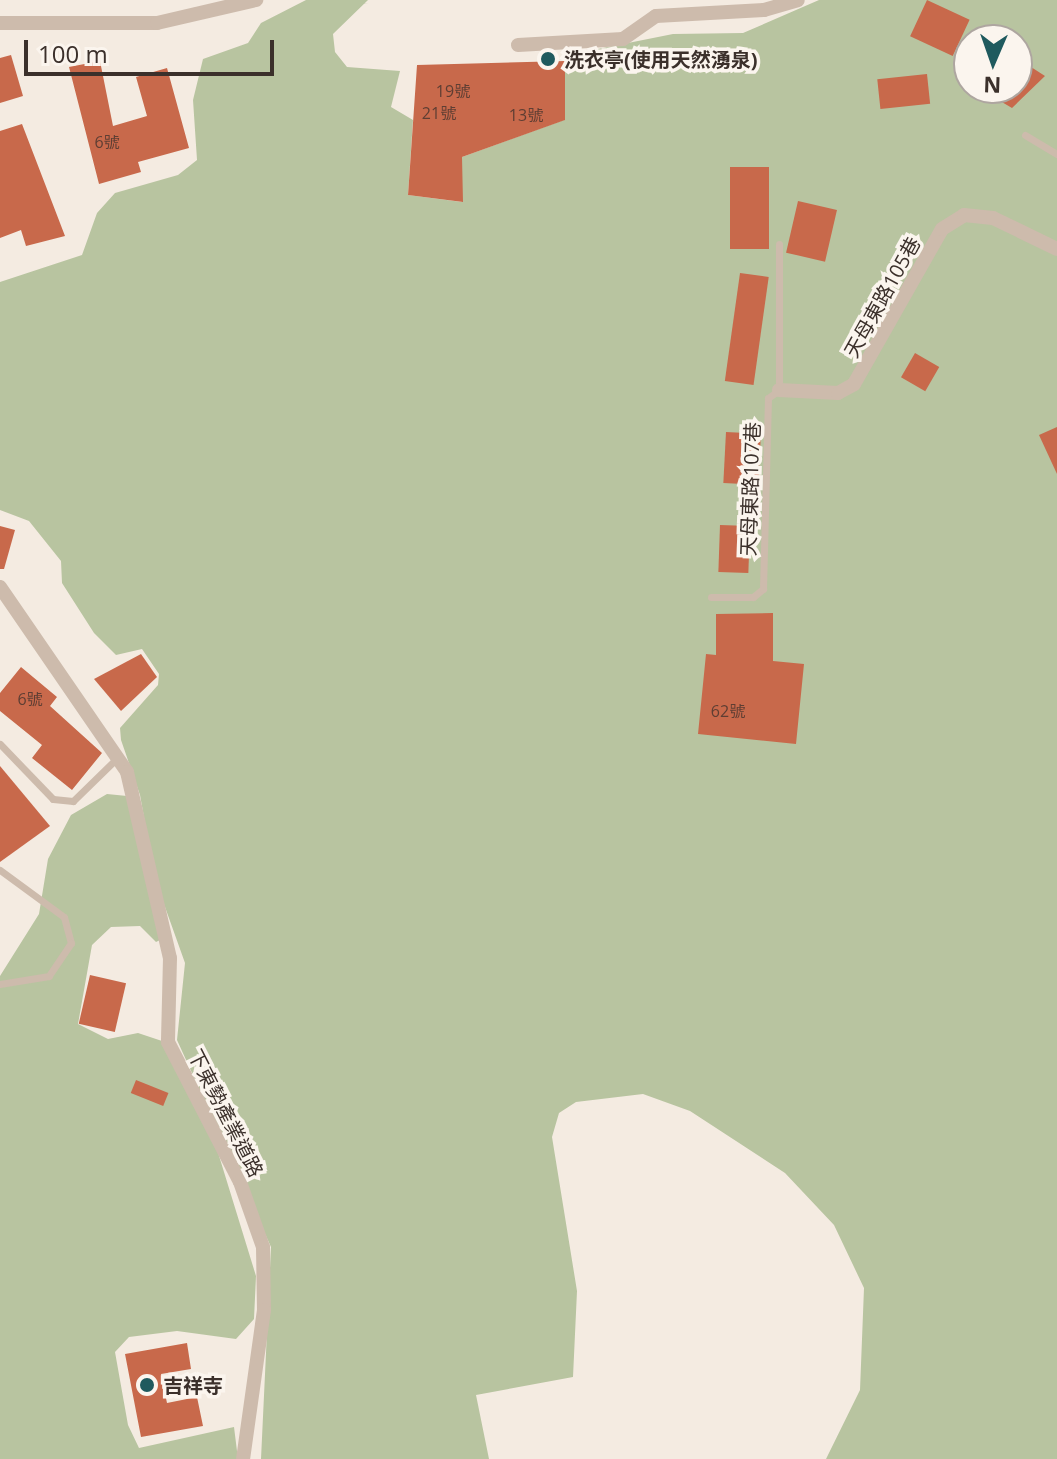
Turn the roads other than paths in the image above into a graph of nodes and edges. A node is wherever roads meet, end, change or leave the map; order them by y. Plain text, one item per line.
1 (256, 0) edge
2 (798, 0) edge
3 (0, 23) edge
4 (518, 45) dead end
5 (1025, 135) dead end
6 (1057, 154) edge
7 (779, 244) dead end
8 (1057, 249) edge
9 (779, 390) junction
10 (0, 587) edge
11 (711, 597) dead end
12 (0, 744) edge
13 (119, 756) junction
14 (0, 870) edge
15 (0, 984) edge
16 (243, 1459) edge

1 - 3 street
2 - 4 street
5 - 6 lane
7 - 9 lane, 天母東路107巷
8 - 9 street, 天母東路105巷
9 - 11 lane, 天母東路107巷
10 - 13 street, 下東勢產業道路
12 - 13 lane
13 - 16 street, 下東勢產業道路
14 - 15 lane

